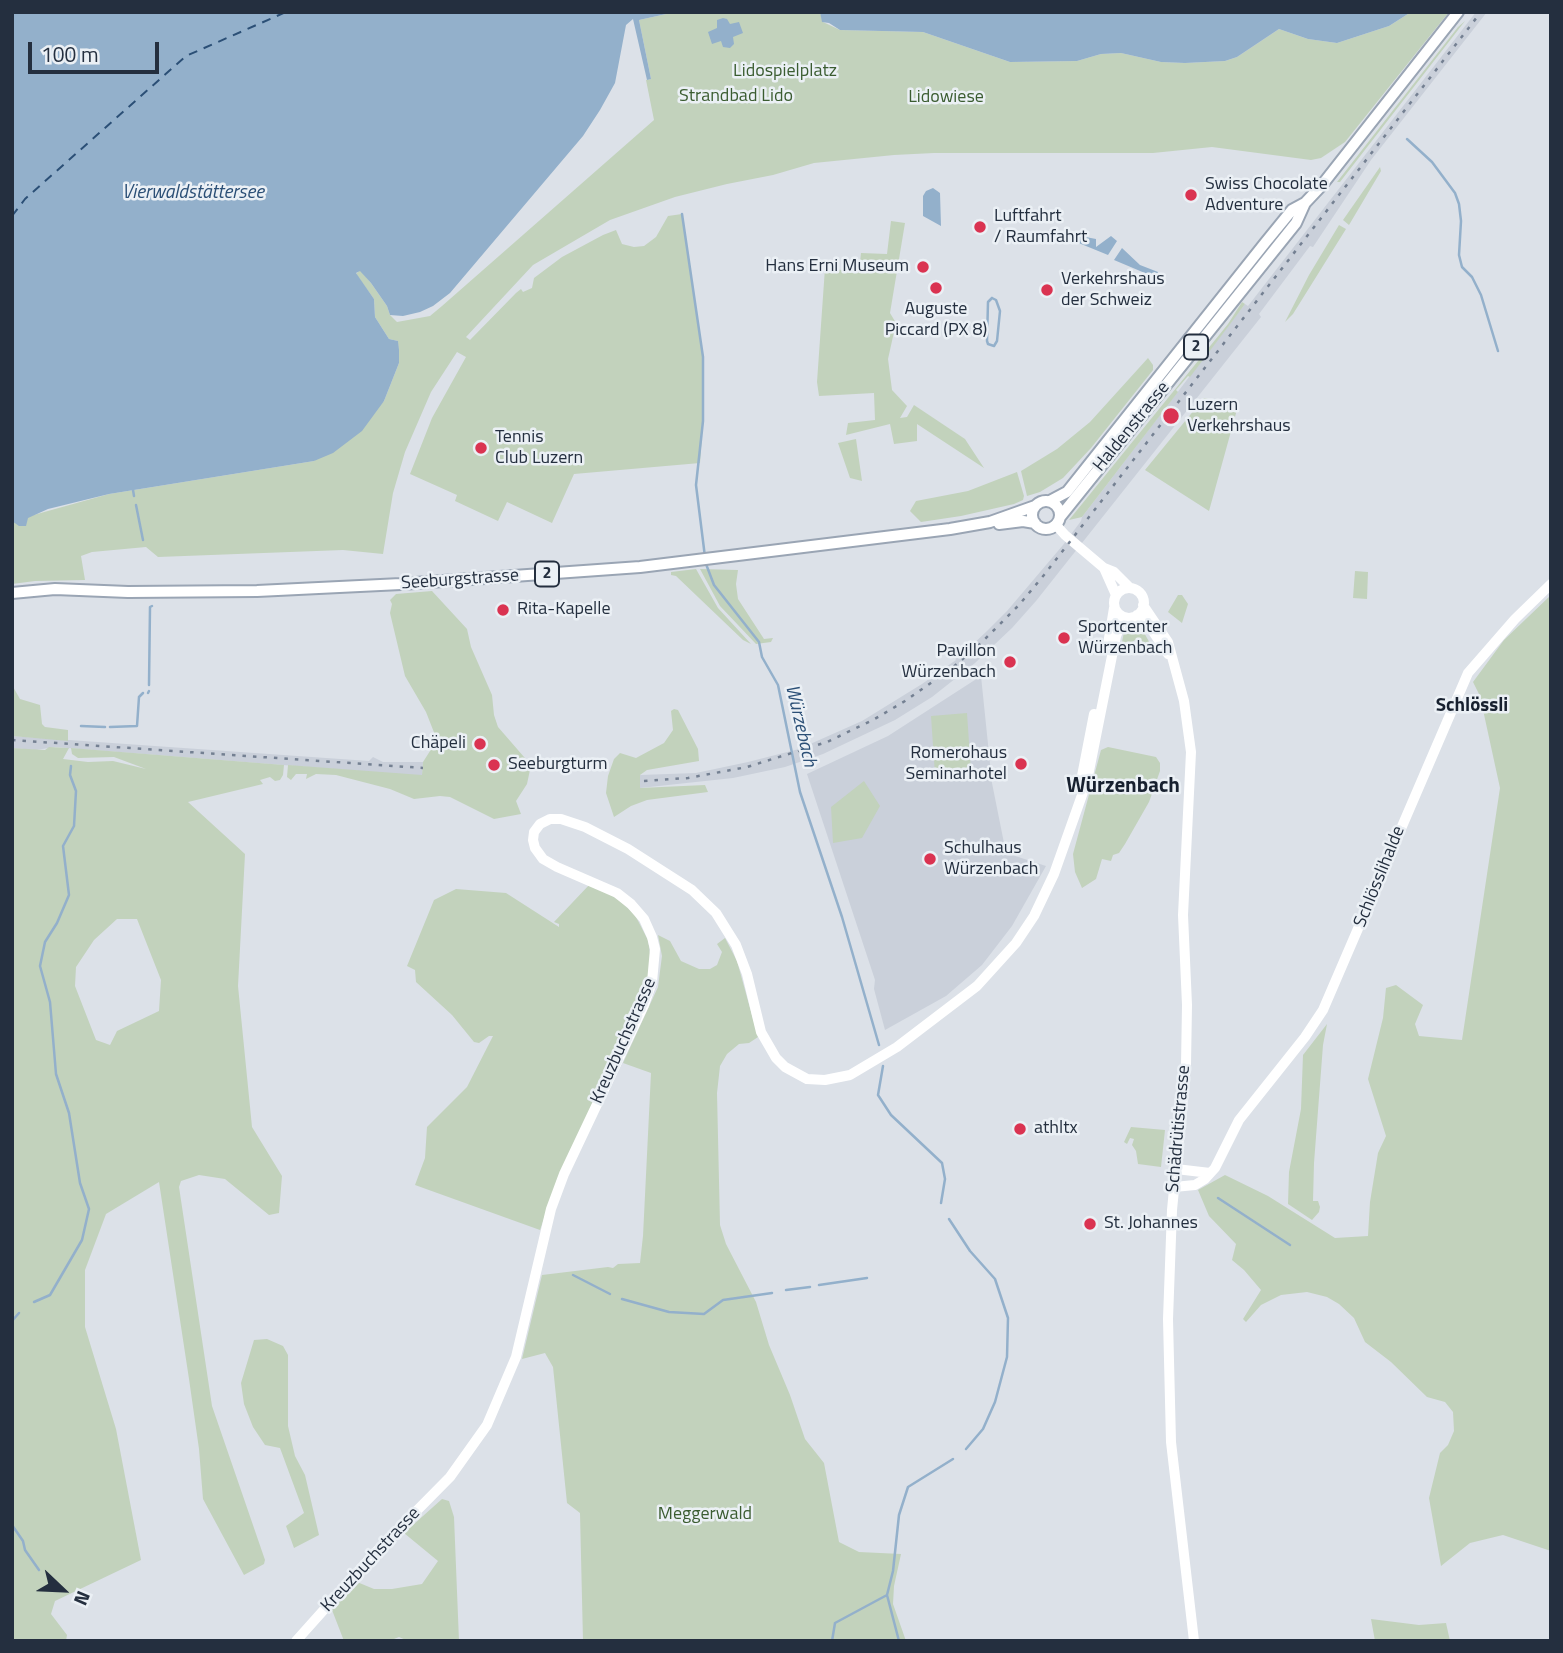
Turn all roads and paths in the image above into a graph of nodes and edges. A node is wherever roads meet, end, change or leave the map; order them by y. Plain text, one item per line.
1 (1458, 12) edge
2 (1305, 204) junction
3 (1050, 501) junction
4 (1035, 506) junction
5 (1058, 521) junction
6 (990, 522) junction
7 (1035, 523) junction
8 (1104, 568) junction
9 (1551, 584) edge
10 (1129, 587) junction
11 (12, 593) edge
12 (1116, 595) junction
13 (1143, 605) junction
14 (1114, 608) junction
15 (1137, 615) junction
16 (1124, 617) junction
17 (1173, 660) junction
18 (1083, 789) junction
19 (1176, 1169) junction
20 (1210, 1173) junction
21 (1174, 1187) junction
22 (296, 1641) edge
23 (1195, 1641) edge

1 - 2 main road, Haldenstrasse / 2
2 - 3 main road, Haldenstrasse / 2
2 - 5 main road, Haldenstrasse / 2
3 - 4 main road
3 - 5 main road
4 - 6 main road, Seeburgstrasse / 2
4 - 7 main road
5 - 7 main road
5 - 8 street
6 - 7 main road, Seeburgstrasse / 2
6 - 11 main road, Seeburgstrasse / 2
8 - 10 street
8 - 12 street
9 - 20 street, Schlösslihalde
10 - 12 street
10 - 13 street
12 - 14 street
13 - 15 street
13 - 17 street, Schädrütistrasse
14 - 16 street
14 - 18 street, Kreuzbuchstrasse
15 - 16 street
15 - 17 street, Schädrütistrasse
16 - 18 street, Kreuzbuchstrasse
17 - 19 street, Schädrütistrasse
18 - 22 street, Kreuzbuchstrasse
19 - 20 street
19 - 21 street, Schädrütistrasse
20 - 21 street
21 - 23 street, Schädrütistrasse

